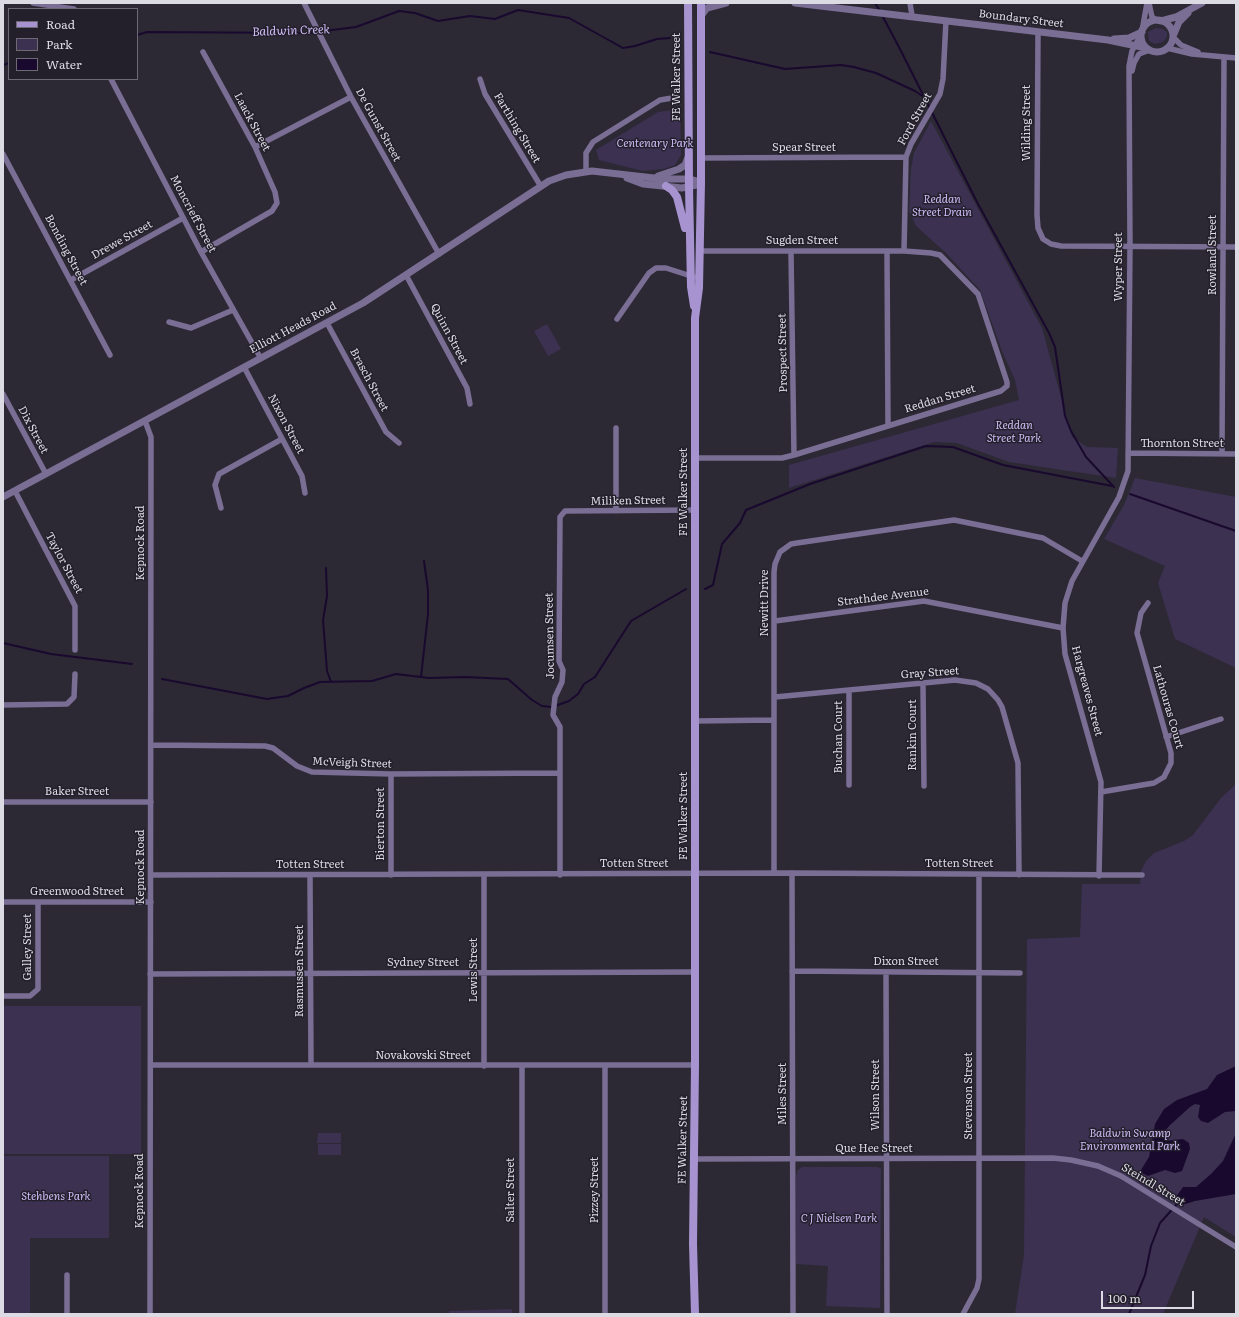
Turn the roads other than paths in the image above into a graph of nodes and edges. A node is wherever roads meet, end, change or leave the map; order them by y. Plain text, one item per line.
1 (33, 3) edge
2 (304, 3) edge
3 (688, 3) edge
4 (701, 3) edge
5 (726, 3) edge
6 (795, 3) edge
7 (910, 3) edge
8 (1148, 3) edge
9 (811, 4) edge
10 (1199, 5) edge
11 (67, 8) edge
12 (701, 16) junction
13 (912, 16) junction
14 (946, 21) junction
15 (1160, 21) junction
16 (1038, 32) junction
17 (1142, 32) junction
18 (1173, 35) junction
19 (1108, 40) junction
20 (1121, 43) junction
21 (1135, 46) junction
22 (1166, 48) junction
23 (1148, 49) junction
24 (203, 52) dead end
25 (1205, 54) junction
26 (1224, 56) junction
27 (1236, 58) edge
28 (1129, 60) junction
29 (480, 79) dead end
30 (112, 80) edge
31 (1130, 82) junction
32 (351, 97) junction
33 (672, 98) dead end
34 (254, 147) junction
35 (3, 154) edge
36 (906, 157) junction
37 (688, 158) junction
38 (701, 158) junction
39 (586, 172) junction
40 (616, 174) junction
41 (646, 178) junction
42 (688, 179) junction
43 (701, 183) junction
44 (540, 185) junction
45 (666, 186) junction
46 (688, 187) junction
47 (184, 218) junction
48 (1130, 246) junction
49 (1224, 247) junction
50 (1236, 247) edge
51 (699, 251) junction
52 (904, 251) junction
53 (201, 252) junction
54 (791, 252) junction
55 (887, 252) junction
56 (439, 254) junction
57 (690, 260) junction
58 (406, 275) junction
59 (695, 277) junction
60 (71, 280) junction
61 (233, 310) junction
62 (617, 319) dead end
63 (169, 322) dead end
64 (327, 323) junction
65 (110, 355) dead end
66 (260, 358) junction
67 (244, 367) junction
68 (3, 394) edge
69 (470, 404) dead end
70 (145, 421) junction
71 (888, 425) junction
72 (616, 428) dead end
73 (282, 439) junction
74 (399, 443) dead end
75 (1128, 453) junction
76 (1222, 454) junction
77 (1236, 454) edge
78 (794, 455) junction
79 (696, 458) junction
80 (46, 474) junction
81 (15, 491) junction
82 (305, 493) dead end
83 (3, 498) edge
84 (221, 508) dead end
85 (695, 510) junction
86 (616, 511) junction
87 (561, 514) joint
88 (1082, 561) junction
89 (1148, 603) dead end
90 (775, 622) junction
91 (1062, 628) junction
92 (76, 650) dead end
93 (75, 674) dead end
94 (923, 684) junction
95 (849, 690) junction
96 (775, 696) junction
97 (3, 705) edge
98 (1221, 719) dead end
99 (695, 720) junction
100 (774, 720) junction
101 (1166, 737) junction
102 (151, 745) junction
103 (560, 773) junction
104 (392, 774) junction
105 (849, 785) dead end
106 (924, 786) dead end
107 (1101, 792) junction
108 (3, 802) edge
109 (150, 802) junction
110 (774, 873) junction
111 (792, 873) junction
112 (695, 874) junction
113 (151, 875) junction
114 (391, 875) junction
115 (484, 875) junction
116 (560, 875) junction
117 (979, 875) junction
118 (1019, 875) junction
119 (1142, 875) dead end
120 (310, 876) junction
121 (1100, 876) junction
122 (3, 902) edge
123 (38, 902) junction
124 (151, 902) junction
125 (792, 971) junction
126 (310, 972) junction
127 (695, 972) junction
128 (886, 972) junction
129 (979, 972) junction
130 (484, 973) junction
131 (1020, 973) dead end
132 (150, 974) junction
133 (3, 996) edge
134 (311, 1065) junction
135 (522, 1065) junction
136 (605, 1065) junction
137 (695, 1065) junction
138 (151, 1066) junction
139 (484, 1066) junction
140 (1053, 1158) joint
141 (694, 1159) junction
142 (793, 1159) junction
143 (886, 1159) junction
144 (979, 1159) junction
145 (1236, 1247) edge
146 (67, 1275) dead end
147 (67, 1314) edge
148 (150, 1314) edge
149 (522, 1314) edge
150 (605, 1314) edge
151 (695, 1314) edge
152 (793, 1314) edge
153 (887, 1314) edge
154 (963, 1314) edge

1 - 11 street
2 - 32 street, De Gunst Street
3 - 37 main road, FE Walker Street
4 - 12 main road, FE Walker Street
5 - 12 street
6 - 9 street, Boundary Street
7 - 13 street
8 - 15 street
8 - 17 street, Wyper Street
9 - 13 street, Boundary Street
10 - 15 street
10 - 18 street
12 - 38 main road, FE Walker Street
13 - 14 street, Boundary Street
14 - 16 street, Boundary Street
14 - 36 street, Ford Street
15 - 17 street
15 - 18 street
16 - 19 street, Boundary Street
16 - 48 street, Wilding Street
17 - 19 street, Boundary Street
17 - 21 street, Wyper Street
17 - 23 street
18 - 22 street
18 - 25 street
19 - 20 street, Boundary Street
20 - 21 street, Boundary Street
20 - 28 street
21 - 23 street, Boundary Street
21 - 28 street, Wyper Street
22 - 23 street
22 - 25 street
23 - 31 street, Wyper Street
24 - 34 street, Laack Street
25 - 26 street
26 - 27 street
26 - 49 street, Rowland Street
28 - 31 street, Wyper Street
29 - 44 street, Farthing Street
30 - 47 street, Moncrieff Street
31 - 48 street, Wyper Street
32 - 34 street
32 - 56 street, De Gunst Street
33 - 39 street
34 - 53 street, Laack Street
35 - 60 street, Bonding Street
36 - 38 street, Spear Street
36 - 52 street, Ford Street
37 - 41 street
37 - 42 main road, FE Walker Street
38 - 43 main road, FE Walker Street
39 - 40 street, Elliott Heads Road
39 - 44 street, Elliott Heads Road
40 - 41 street, Elliott Heads Road
40 - 45 street, Elliott Heads Road
41 - 42 street, Elliott Heads Road
42 - 43 street, Elliott Heads Road
42 - 46 main road, FE Walker Street
43 - 46 street, Elliott Heads Road
43 - 51 main road, FE Walker Street
44 - 56 street, Elliott Heads Road
45 - 46 street, Elliott Heads Road
45 - 57 main road
46 - 57 main road, FE Walker Street
47 - 53 street, Moncrieff Street
47 - 60 street, Drewe Street
48 - 49 street, Wilding Street
48 - 75 street, Wyper Street
49 - 50 street, Wilding Street
49 - 76 street, Rowland Street
51 - 54 street, Sugden Street
51 - 59 main road, FE Walker Street
52 - 55 street, Sugden Street
52 - 71 street, Reddan Street
53 - 61 street, Moncrieff Street
54 - 55 street, Sugden Street
54 - 78 street, Prospect Street
55 - 71 street
56 - 58 street, Elliott Heads Road
57 - 59 main road, FE Walker Street
58 - 64 street, Elliott Heads Road
58 - 69 street, Quinn Street
59 - 62 street
59 - 79 main road, FE Walker Street
60 - 65 street, Bonding Street
61 - 63 street
61 - 66 street, Moncrieff Street
64 - 66 street, Elliott Heads Road
64 - 74 street, Brasch Street
66 - 67 street, Elliott Heads Road
67 - 70 street, Elliott Heads Road
67 - 73 street, Nixon Street
68 - 80 street, Dix Street
70 - 80 street, Elliott Heads Road
70 - 102 street, Kepnock Road
71 - 78 street, Reddan Street
72 - 86 street
73 - 82 street, Nixon Street
73 - 84 street
75 - 76 street, Thornton Street
75 - 88 street, Hargreaves Street
76 - 77 street, Thornton Street
78 - 79 street, Reddan Street
79 - 85 main road, FE Walker Street
80 - 81 street, Elliott Heads Road
81 - 83 street, Elliott Heads Road
81 - 92 street, Taylor Street
85 - 86 street, Miliken Street
85 - 99 main road, FE Walker Street
86 - 87 street, Miliken Street
87 - 103 street, Jocumsen Street
88 - 90 street, Newitt Drive
88 - 91 street, Hargreaves Street
89 - 101 street, Lathouras Court
90 - 91 street, Strathdee Avenue
90 - 96 street, Newitt Drive
91 - 107 street, Hargreaves Street
93 - 97 street
94 - 95 street, Gray Street
94 - 106 street, Rankin Court
94 - 118 street, Gray Street
95 - 96 street, Gray Street
95 - 105 street, Buchan Court
96 - 100 street, Newitt Drive
98 - 101 street
99 - 100 street
99 - 112 main road, FE Walker Street
100 - 110 street, Newitt Drive
101 - 107 street, Lathouras Court
102 - 104 street, McVeigh Street
102 - 109 street, Kepnock Road
103 - 104 street, McVeigh Street
103 - 116 street, Jocumsen Street
104 - 114 street, Bierton Street
107 - 121 street, Hargreaves Street
108 - 109 street, Baker Street
109 - 113 street, Kepnock Road
110 - 111 street, Totten Street
110 - 112 street, Totten Street
111 - 117 street, Totten Street
111 - 125 street, Miles Street
112 - 116 street, Totten Street
112 - 127 main road, FE Walker Street
113 - 120 street, Totten Street
113 - 124 street, Kepnock Road
114 - 115 street, Totten Street
114 - 120 street, Totten Street
115 - 116 street, Totten Street
115 - 130 street, Lewis Street
117 - 118 street, Totten Street
117 - 129 street, Stevenson Street
118 - 121 street, Totten Street
119 - 121 street, Totten Street
120 - 126 street, Rasmussen Street
122 - 123 street, Greenwood Street
123 - 124 street, Greenwood Street
123 - 133 street, Galley Street
124 - 132 street, Kepnock Road
125 - 128 street, Dixon Street
125 - 142 street, Miles Street
126 - 130 street, Sydney Street
126 - 132 street, Sydney Street
126 - 134 street, Rasmussen Street
127 - 130 street, Sydney Street
127 - 137 main road, FE Walker Street
128 - 129 street, Dixon Street
128 - 143 street, Wilson Street
129 - 131 street, Dixon Street
129 - 144 street, Stevenson Street
130 - 139 street, Lewis Street
132 - 138 street, Kepnock Road
134 - 138 street, Novakovski Street
134 - 139 street, Novakovski Street
135 - 136 street, Novakovski Street
135 - 139 street, Novakovski Street
135 - 149 street, Salter Street
136 - 137 street, Novakovski Street
136 - 150 street, Pizzey Street
137 - 141 main road, FE Walker Street
138 - 148 street, Kepnock Road
140 - 144 street, Que Hee Street
140 - 145 street, Steindl Street
141 - 142 street, Que Hee Street
141 - 151 main road, FE Walker Street
142 - 143 street, Que Hee Street
142 - 152 street, Miles Street
143 - 144 street, Que Hee Street
143 - 153 street, Wilson Street
144 - 154 street, Stevenson Street
146 - 147 street

